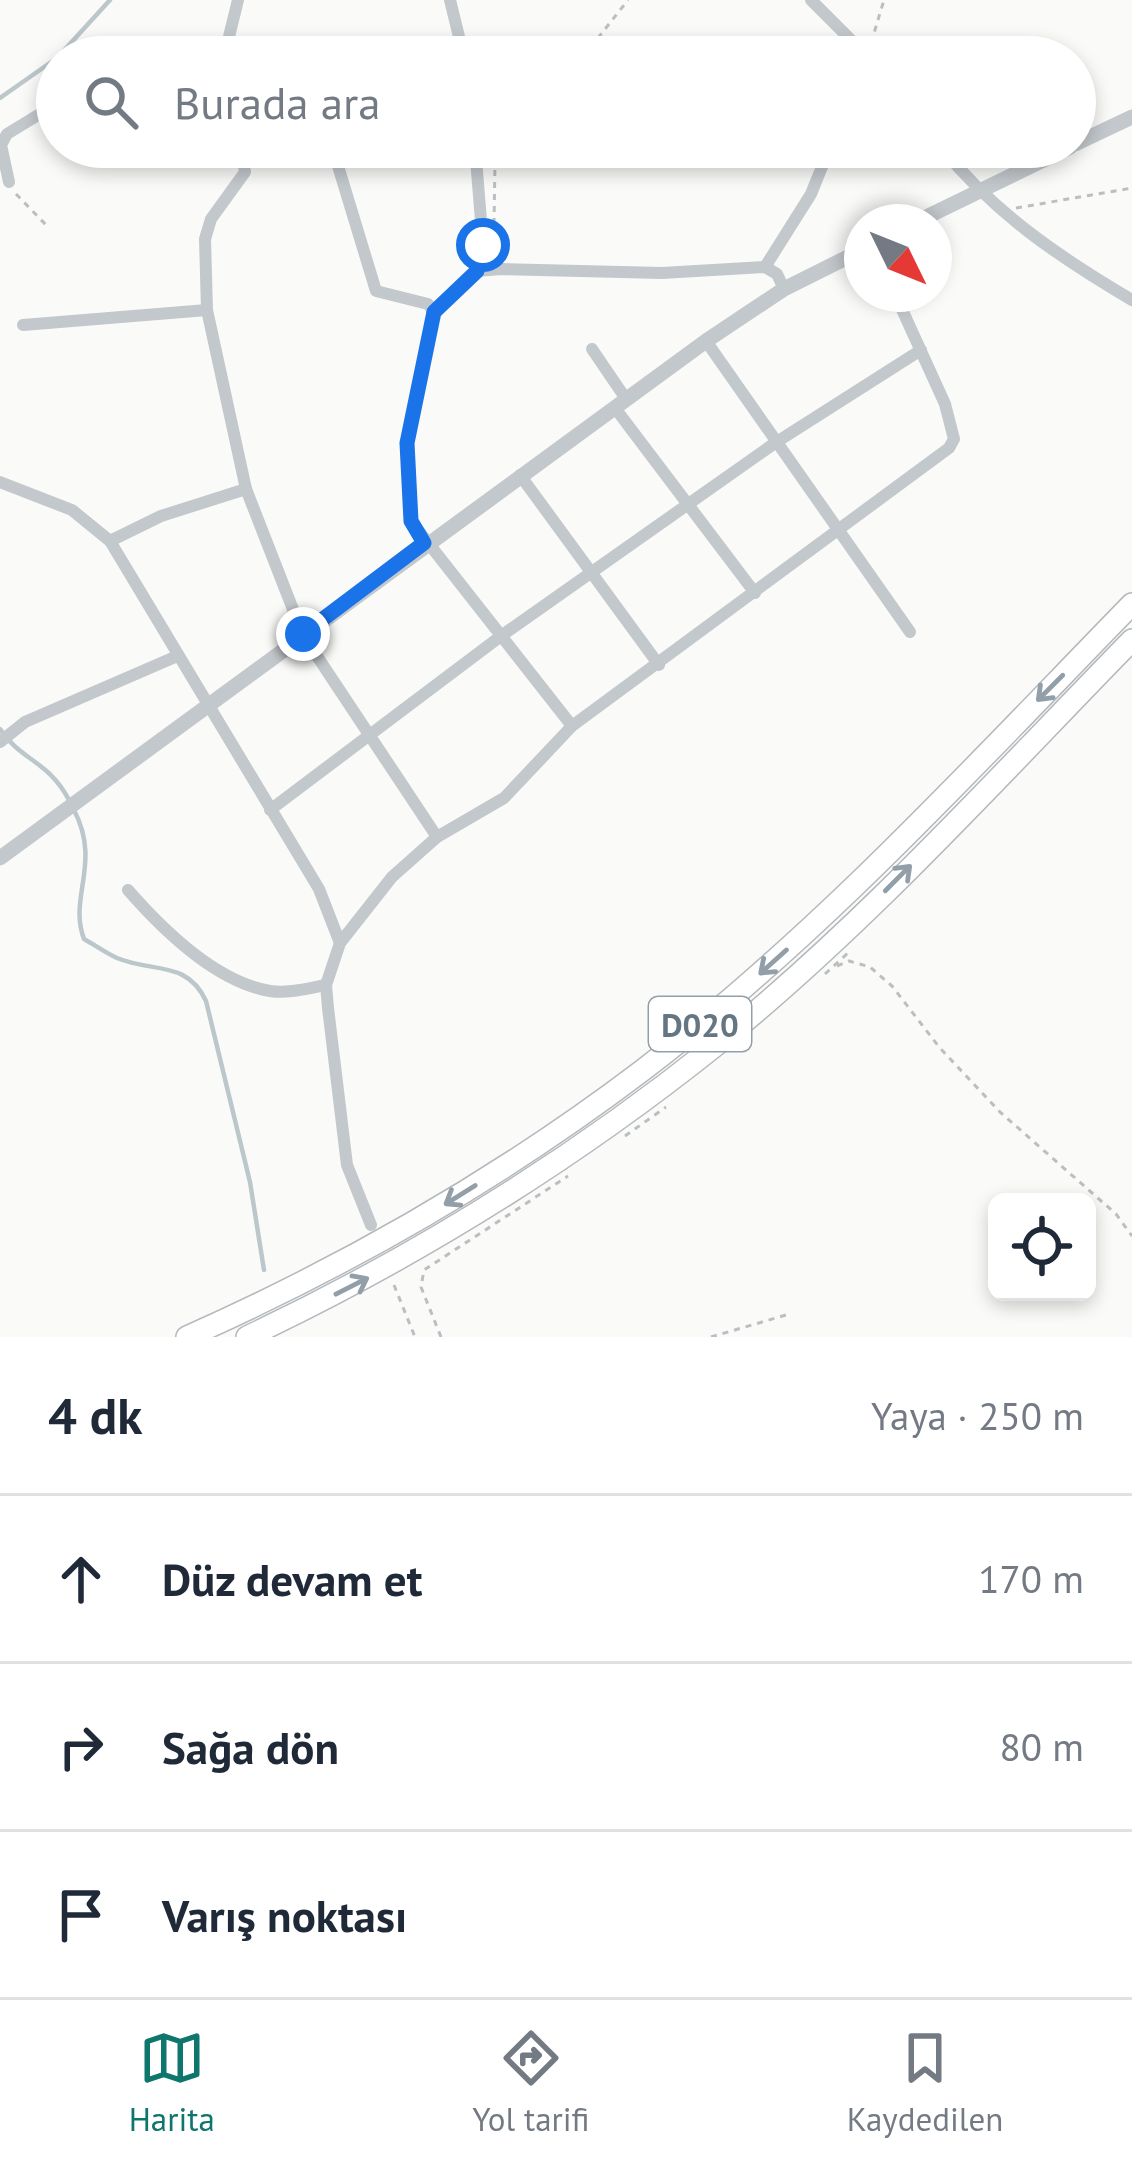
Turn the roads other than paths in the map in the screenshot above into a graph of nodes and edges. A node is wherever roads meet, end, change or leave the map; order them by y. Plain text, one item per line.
1 (238, 0) edge
2 (450, 0) edge
3 (811, 0) edge
4 (229, 36) edge
5 (459, 36) edge
6 (846, 36) edge
7 (36, 116) edge
8 (1132, 117) edge
9 (1096, 134) edge
10 (244, 168) edge
11 (339, 168) edge
12 (477, 168) edge
13 (822, 168) edge
14 (959, 168) edge
15 (1034, 168) edge
16 (8, 182) road end
17 (983, 197) junction
18 (952, 209) edge
19 (844, 259) edge
20 (765, 267) junction
21 (477, 271) junction
22 (784, 289) junction
23 (1132, 300) edge
24 (207, 310) junction
25 (434, 312) junction
26 (903, 312) edge
27 (23, 325) dead end
28 (706, 341) junction
29 (592, 349) dead end
30 (921, 350) junction
31 (620, 403) junction
32 (775, 443) junction
33 (520, 476) junction
34 (0, 482) edge
35 (246, 489) junction
36 (689, 505) junction
37 (838, 532) junction
38 (110, 541) junction
39 (424, 543) junction
40 (593, 572) junction
41 (755, 593) junction
42 (1132, 604) edge
43 (910, 632) dead end
44 (303, 634) junction
45 (501, 636) junction
46 (1132, 640) edge
47 (175, 657) junction
48 (659, 665) junction
49 (206, 708) junction
50 (572, 726) junction
51 (372, 736) junction
52 (0, 742) edge
53 (270, 810) junction
54 (437, 837) junction
55 (0, 858) edge
56 (128, 890) dead end
57 (340, 943) junction
58 (326, 985) junction
59 (371, 1225) dead end
60 (187, 1337) edge
61 (247, 1337) edge

1 - 4 street
2 - 5 street
3 - 6 street
7 - 16 street
8 - 9 street
10 - 24 street
11 - 25 street
12 - 21 street
13 - 20 street
14 - 17 street
15 - 17 street
17 - 18 street
17 - 23 street
19 - 22 street
20 - 21 street
20 - 22 street
21 - 25 street
22 - 28 street
24 - 27 street
24 - 35 street
25 - 39 street
26 - 30 street
28 - 31 street
28 - 32 street
29 - 31 street
30 - 32 street
30 - 37 street
31 - 33 street
31 - 36 street
32 - 36 street
32 - 37 street
33 - 39 street
33 - 40 street
34 - 38 street
35 - 38 street
35 - 44 street
36 - 40 street
36 - 41 street
37 - 41 street
37 - 43 street
38 - 47 street
39 - 44 street
39 - 45 street
40 - 45 street
40 - 48 street
41 - 48 street
42 -> 60 highway, D020
44 - 49 street
44 - 51 street
45 - 50 street
45 - 51 street
61 -> 46 highway, D020
47 - 49 street
47 - 52 street
48 - 50 street
49 - 53 street
49 - 55 street
50 - 54 street
51 - 53 street
51 - 54 street
53 - 57 street
54 - 57 street
56 - 58 street
57 - 58 street
58 - 59 street

